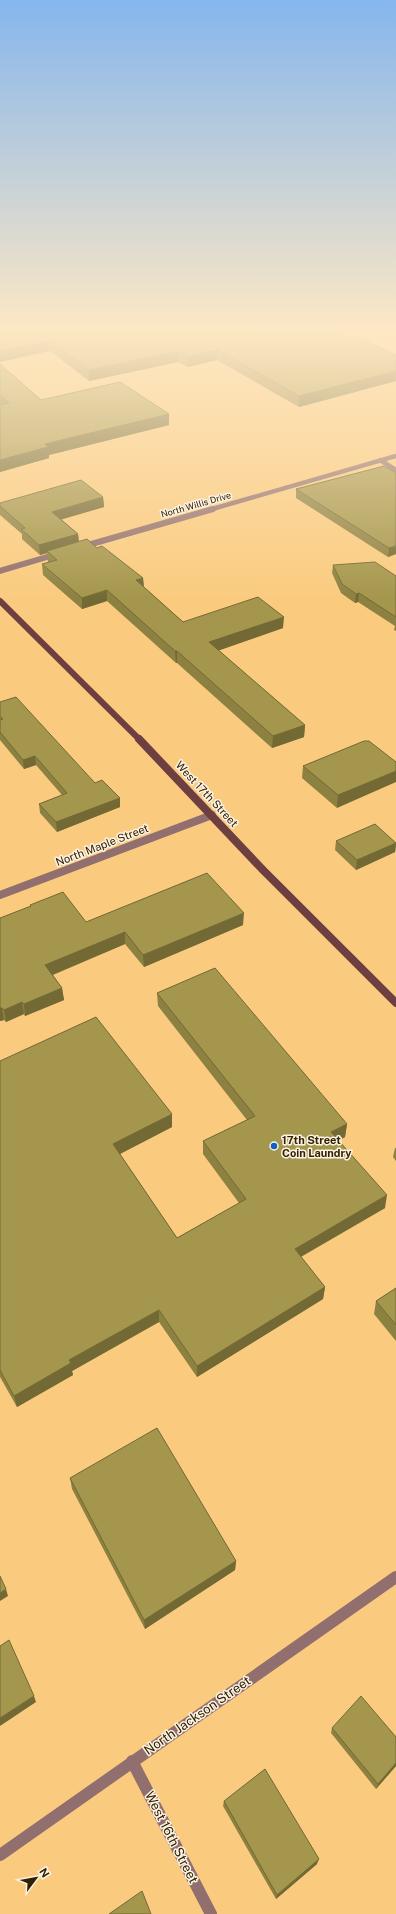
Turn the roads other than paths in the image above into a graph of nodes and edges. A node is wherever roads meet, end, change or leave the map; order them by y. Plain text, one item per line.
1 (396, 456) edge
2 (380, 460) junction
3 (396, 470) edge
4 (73, 549) edge
5 (66, 551) edge
6 (0, 571) edge
7 (0, 601) edge
8 (212, 815) junction
9 (0, 895) edge
10 (396, 1003) edge
11 (396, 1577) edge
12 (132, 1760) junction
13 (0, 1855) edge
14 (211, 1914) edge

1 - 2 street, North Willis Drive
2 - 3 street
2 - 4 street, North Willis Drive
5 - 6 street
7 - 8 main road, West 17th Street
8 - 9 street, North Maple Street
8 - 10 main road, West 17th Street
11 - 12 street, North Jackson Street
12 - 13 street, North Jackson Street
12 - 14 street, West 16th Street

